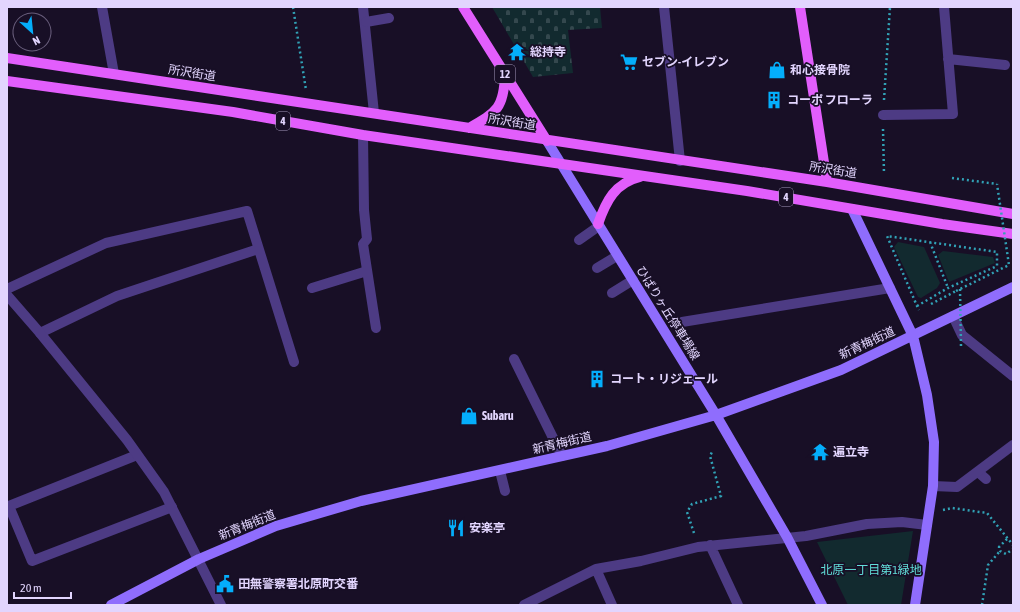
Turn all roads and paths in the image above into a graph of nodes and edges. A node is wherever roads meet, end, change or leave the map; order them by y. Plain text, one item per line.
1 (102, 7) edge
2 (294, 7) edge
3 (363, 7) edge
4 (463, 7) edge
5 (664, 7) edge
6 (800, 7) edge
7 (890, 7) edge
8 (944, 7) edge
9 (389, 18) dead end
10 (366, 22) junction
11 (7, 58) edge
12 (948, 59) junction
13 (1005, 65) dead end
14 (114, 74) junction
15 (505, 74) junction
16 (7, 81) edge
17 (308, 103) junction
18 (374, 113) junction
19 (883, 115) junction
20 (469, 128) junction
21 (363, 135) junction
22 (547, 141) junction
23 (680, 161) junction
24 (559, 163) junction
25 (884, 174) dead end
26 (644, 176) junction
27 (952, 178) dead end
28 (827, 182) junction
29 (852, 209) junction
30 (1013, 214) edge
31 (599, 225) junction
32 (1013, 234) edge
33 (579, 240) dead end
34 (930, 242) junction
35 (258, 249) junction
36 (617, 256) junction
37 (597, 268) dead end
38 (367, 271) junction
39 (632, 280) junction
40 (1013, 287) edge
41 (312, 288) dead end
42 (890, 288) junction
43 (948, 288) junction
44 (7, 289) edge
45 (960, 289) junction
46 (612, 293) dead end
47 (7, 295) edge
48 (930, 304) dead end
49 (917, 306) junction
50 (919, 310) dead end
51 (953, 316) junction
52 (682, 322) dead end
53 (376, 328) dead end
54 (40, 333) junction
55 (913, 336) junction
56 (961, 346) dead end
57 (514, 359) dead end
58 (294, 362) dead end
59 (1013, 376) edge
60 (716, 415) junction
61 (1013, 447) edge
62 (713, 450) dead end
63 (138, 455) junction
64 (562, 456) junction
65 (500, 470) junction
66 (975, 470) junction
67 (986, 479) dead end
68 (933, 486) junction
69 (504, 491) dead end
70 (172, 507) junction
71 (943, 510) dead end
72 (927, 526) junction
73 (787, 537) junction
74 (1007, 539) junction
75 (710, 545) junction
76 (1013, 545) edge
77 (698, 547) junction
78 (1013, 550) edge
79 (1000, 551) junction
80 (199, 559) junction
81 (596, 569) junction
82 (111, 605) edge
83 (221, 605) edge
84 (524, 605) edge
85 (612, 605) edge
86 (738, 605) edge
87 (822, 605) edge
88 (915, 605) edge
89 (982, 605) edge

1 - 14 street
2 - 17 path
3 - 10 street
4 - 15 main road, 12
5 - 23 street
6 - 28 main road
7 - 19 path
8 - 12 street
9 - 10 street
10 - 18 street
11 - 14 main road, 所沢街道 / 4
12 - 13 street
12 - 19 street
14 - 17 main road, 所沢街道 / 4
15 - 20 main road
15 - 22 main road, 12
16 - 21 main road, 4
17 - 18 main road, 所沢街道 / 4
18 - 20 main road, 所沢街道 / 4
19 - 25 path
20 - 22 main road, 所沢街道 / 4
21 - 24 main road, 4
21 - 38 street
22 - 23 main road, 所沢街道 / 4
22 - 24 main road, ひばりヶ丘停車場線
23 - 28 main road, 所沢街道 / 4
24 - 26 main road, 4
24 - 31 main road, ひばりヶ丘停車場線
26 - 29 main road, 4
26 - 31 main road
27 - 45 path, bridge
28 - 30 main road, 所沢街道 / 4
29 - 32 main road, 4
29 - 42 main road
31 - 33 street
31 - 36 main road, ひばりヶ丘停車場線
34 - 43 path
34 - 43 path
34 - 49 path
35 - 44 street
35 - 54 street
35 - 58 street
36 - 37 street
36 - 39 main road, ひばりヶ丘停車場線
38 - 41 street
38 - 53 street
39 - 46 street
39 - 60 main road, ひばりヶ丘停車場線
40 - 51 main road, 新青梅街道
42 - 52 street
42 - 55 main road
43 - 49 path
45 - 48 path
45 - 56 path, bridge
47 - 54 street
49 - 50 path
51 - 55 main road, 新青梅街道
51 - 59 street
54 - 63 street
55 - 60 main road, 新青梅街道
55 - 68 main road
57 - 64 street
60 - 64 main road, 新青梅街道
60 - 73 main road, ひばりヶ丘停車場線
61 - 66 street
62 - 77 path
63 - 70 street
63 - 70 street
64 - 65 main road, 新青梅街道
65 - 69 street
65 - 80 main road, 新青梅街道
66 - 67 street
66 - 68 street
68 - 72 main road
70 - 80 street
71 - 74 path
72 - 73 street
72 - 88 main road
73 - 75 street
73 - 87 main road, ひばりヶ丘停車場線
74 - 76 path
74 - 79 path
75 - 77 street
75 - 86 street
77 - 81 street
78 - 79 path
79 - 89 path
80 - 82 main road, 新青梅街道
80 - 83 street
81 - 84 street
81 - 85 street

